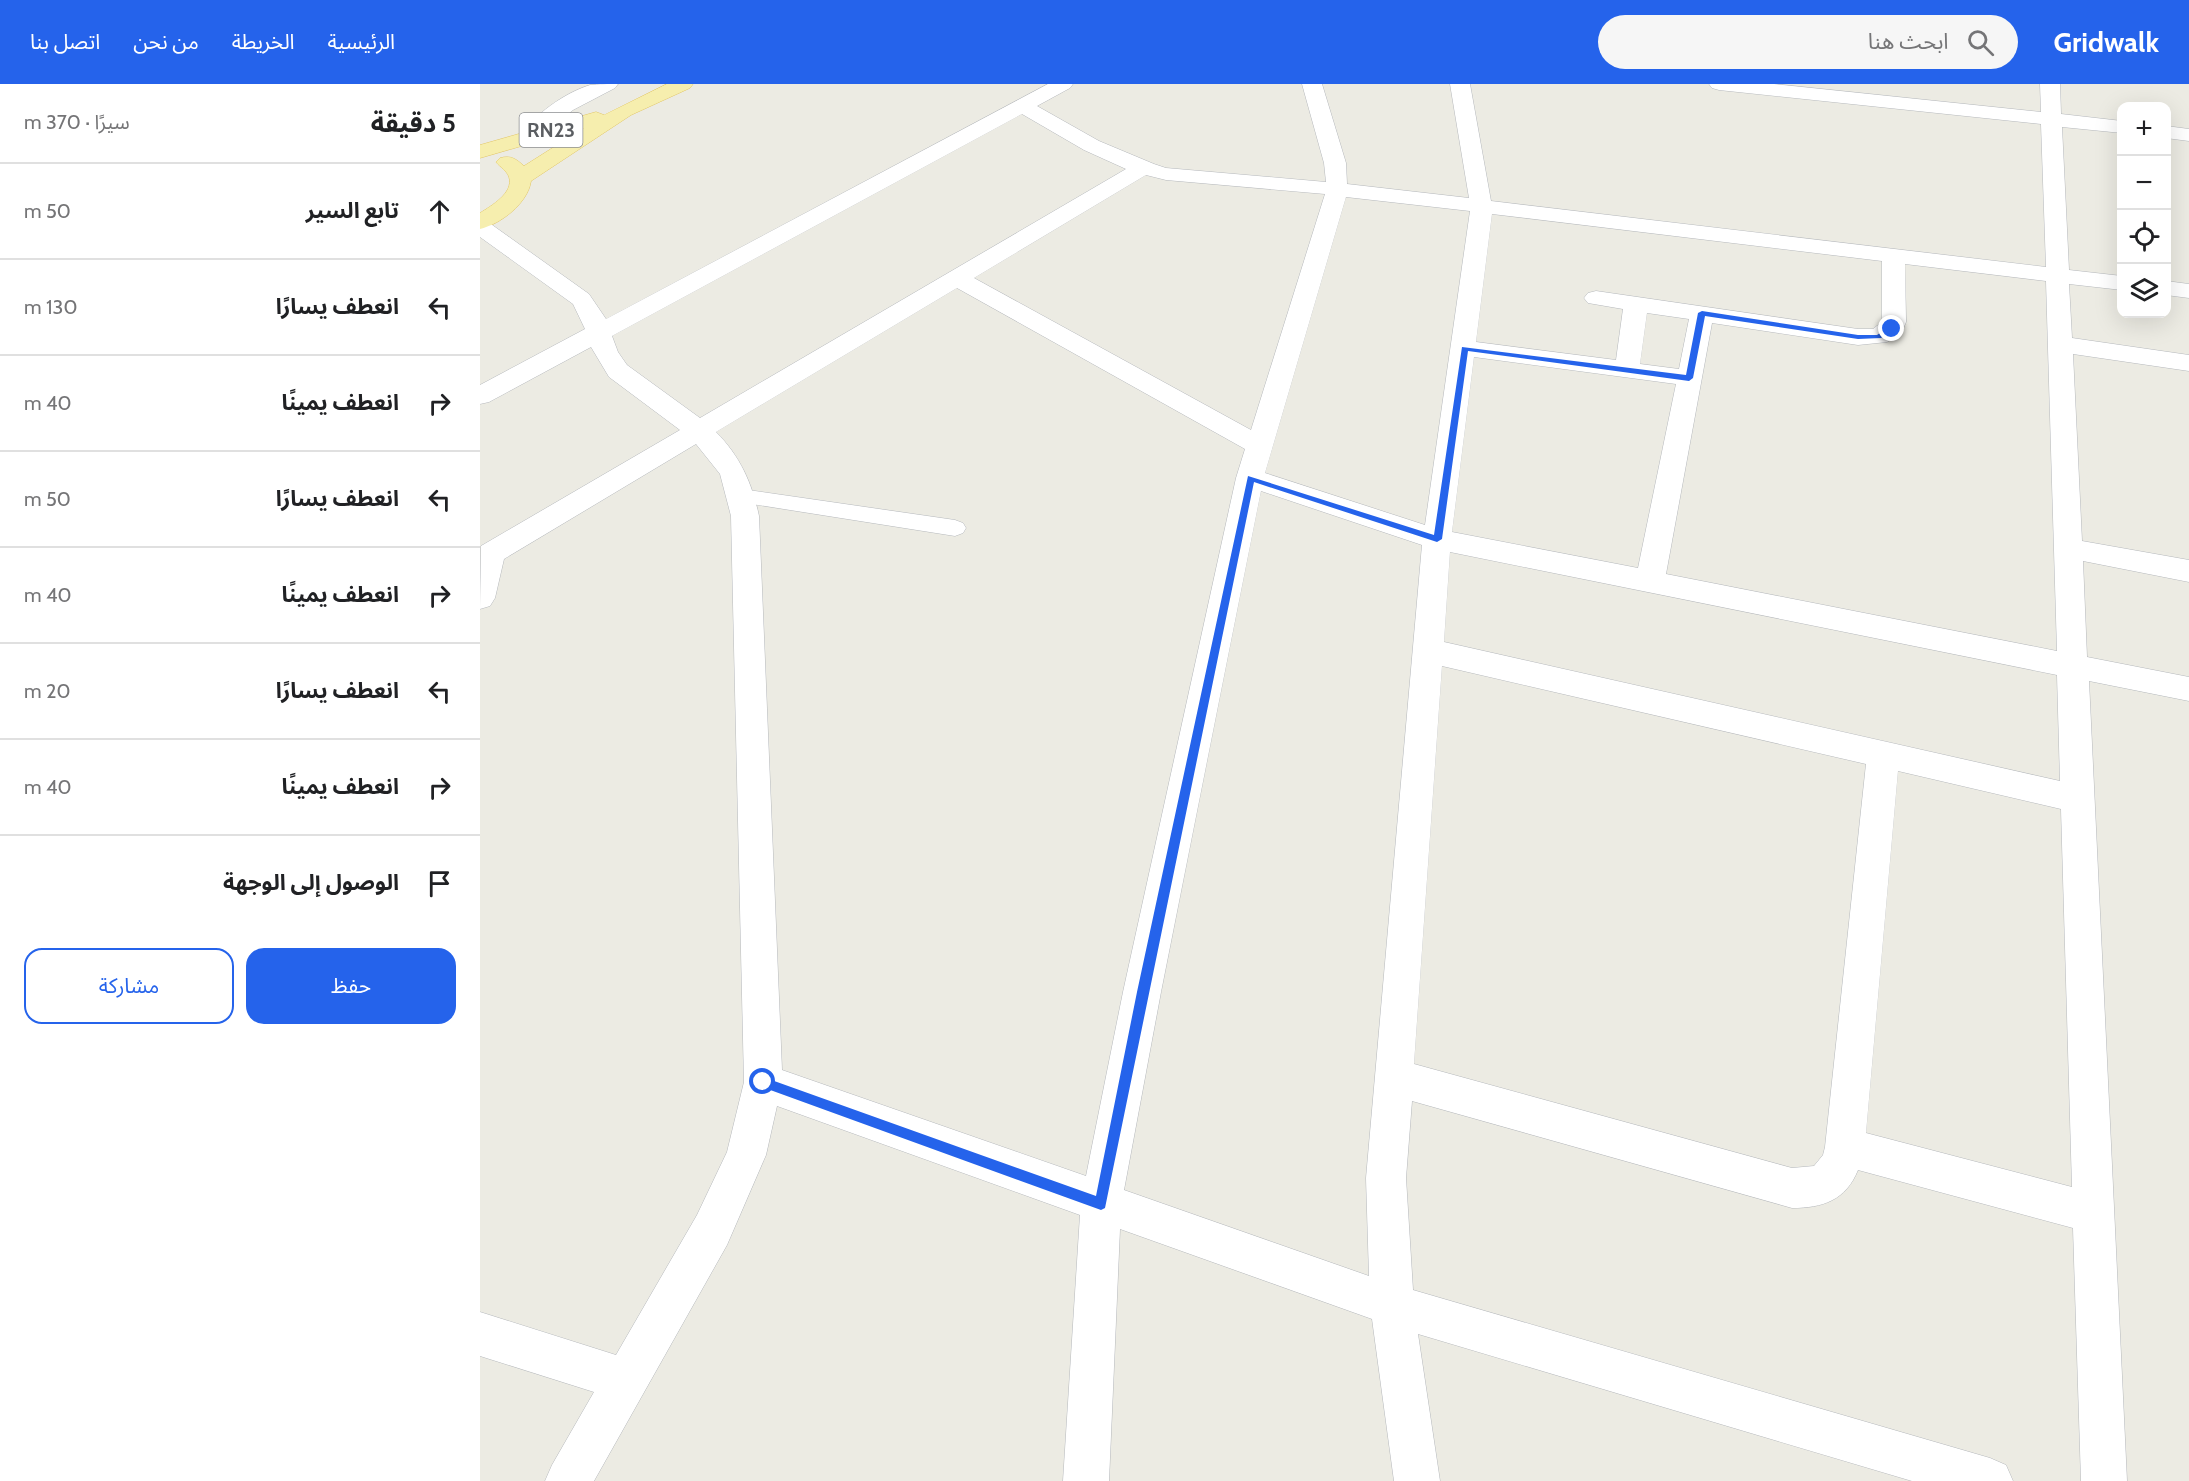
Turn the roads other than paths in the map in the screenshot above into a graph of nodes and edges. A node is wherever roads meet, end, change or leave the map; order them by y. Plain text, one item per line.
1 (608, 84) edge
2 (684, 84) edge
3 (1063, 84) edge
4 (1312, 84) edge
5 (1460, 84) edge
6 (1719, 84) edge
7 (2050, 84) edge
8 (1022, 106) junction
9 (624, 111) junction
10 (2052, 120) junction
11 (2117, 127) edge
12 (2171, 133) edge
13 (2189, 135) edge
14 (529, 136) junction
15 (480, 154) edge
16 (1141, 169) junction
17 (521, 178) junction
18 (1337, 189) junction
19 (1482, 206) junction
20 (480, 222) edge
21 (480, 226) edge
22 (1893, 255) junction
23 (2058, 275) junction
24 (956, 278) junction
25 (2117, 282) edge
26 (2171, 289) edge
27 (2189, 291) edge
28 (1596, 298) dead end
29 (1636, 304) junction
30 (1702, 313) junction
31 (599, 332) junction
32 (2060, 344) junction
33 (1465, 348) junction
34 (2189, 363) edge
35 (1627, 370) junction
36 (1689, 378) junction
37 (480, 396) edge
38 (698, 431) junction
39 (1259, 445) junction
40 (1251, 478) junction
41 (741, 496) junction
42 (955, 528) dead end
43 (1437, 539) junction
44 (2067, 548) junction
45 (486, 556) edge
46 (2189, 571) edge
47 (1650, 582) junction
48 (480, 598) edge
49 (1430, 651) junction
50 (2072, 665) junction
51 (2189, 688) edge
52 (1883, 755) junction
53 (2078, 799) junction
54 (1395, 1077) junction
55 (763, 1082) junction
56 (1845, 1147) junction
57 (1101, 1204) junction
58 (2093, 1213) junction
59 (1392, 1305) junction
60 (480, 1334) edge
61 (626, 1380) junction
62 (568, 1481) edge
63 (1086, 1481) edge
64 (1418, 1481) edge
65 (1990, 1481) edge
66 (2104, 1481) edge

1 - 14 street
2 - 9 main road, RN23
3 - 8 street
4 - 18 street
5 - 19 street
6 - 10 street
7 - 10 street
8 - 16 street
8 - 31 street
9 - 14 main road, RN23
9 - 17 main road, RN23
10 - 11 street
10 - 23 street
12 - 13 street
14 - 15 main road, RN23
15 - 17 main road, RN23
16 - 18 street
16 - 24 street
17 - 20 main road, RN23
18 - 19 street
18 - 39 street
19 - 22 street
19 - 33 street
21 - 31 street
22 - 23 street
22 - 30 street
23 - 25 street
23 - 32 street
24 - 38 street
24 - 39 street
26 - 27 street
28 - 29 street
29 - 30 street
29 - 35 street
30 - 36 street
31 - 37 street
31 - 38 street
32 - 34 street
32 - 44 street
33 - 35 street
33 - 43 street
35 - 36 street
36 - 47 street
38 - 41 street
38 - 45 street
39 - 40 street
40 - 43 street
40 - 57 street
41 - 42 lane
41 - 55 street
43 - 47 street
43 - 49 street
44 - 46 street
44 - 50 street
45 - 48 street
47 - 50 street
49 - 52 street
49 - 54 street
50 - 51 street
50 - 53 street
52 - 53 street
52 - 56 street
53 - 58 street
54 - 56 street
54 - 59 street
55 - 57 street
55 - 61 street
56 - 58 street
57 - 59 street
57 - 63 street
58 - 66 street
59 - 64 street
59 - 65 street
60 - 61 street
61 - 62 street

